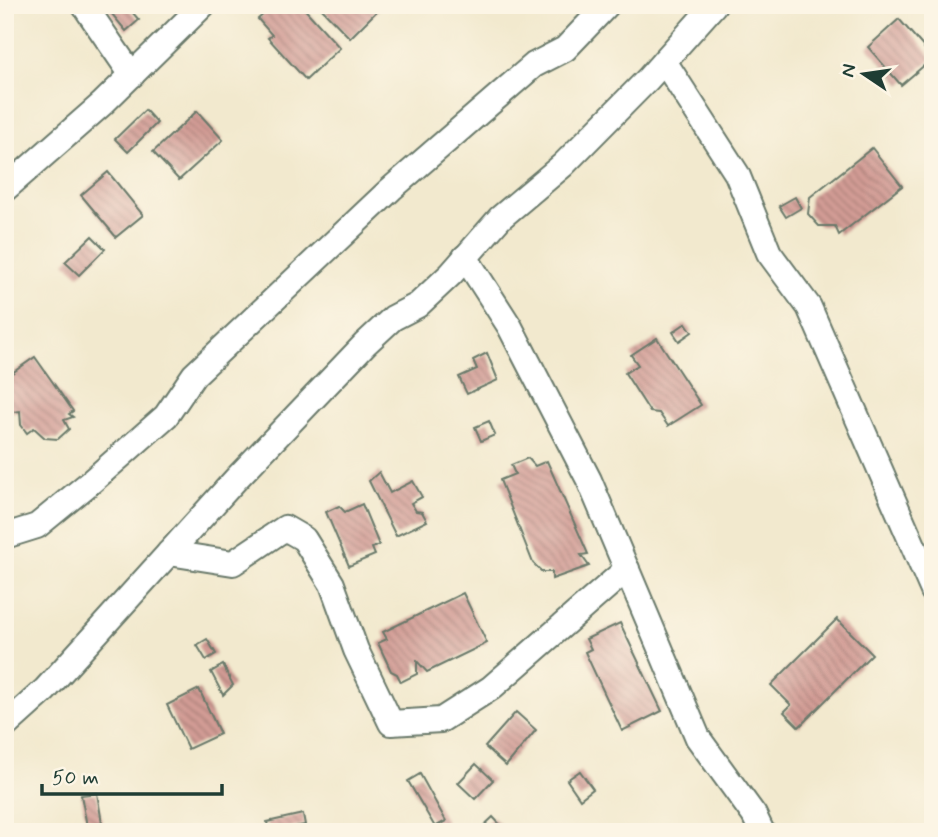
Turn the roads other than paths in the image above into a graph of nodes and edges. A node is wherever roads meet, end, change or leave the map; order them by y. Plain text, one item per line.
1 (84, 5) edge
2 (203, 5) edge
3 (713, 5) edge
4 (605, 6) edge
5 (664, 61) junction
6 (132, 75) junction
7 (5, 189) edge
8 (465, 257) junction
9 (5, 536) edge
10 (169, 553) junction
11 (627, 569) junction
12 (933, 591) edge
13 (5, 726) edge
14 (762, 832) edge

1 - 6 street
2 - 6 street
3 - 5 street
4 - 9 street
5 - 8 street
5 - 12 street
6 - 7 street
8 - 10 street
8 - 11 street
10 - 11 street
10 - 13 street
11 - 14 street

